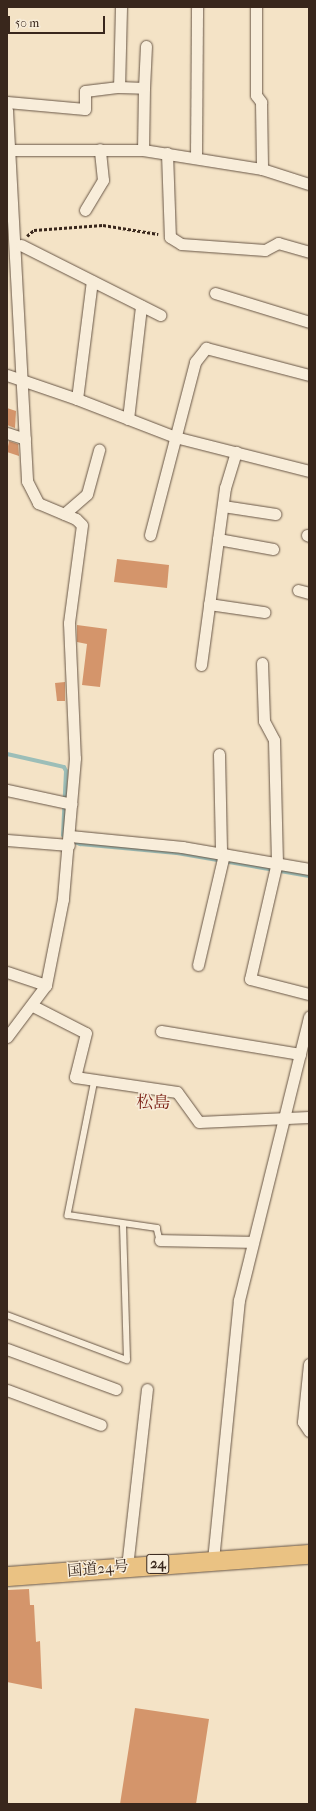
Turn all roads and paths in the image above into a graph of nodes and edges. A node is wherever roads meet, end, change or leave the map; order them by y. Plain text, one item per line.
1 (121, 7) edge
2 (197, 7) edge
3 (256, 7) edge
4 (146, 46) dead end
5 (119, 87) junction
6 (144, 88) junction
7 (7, 102) edge
8 (7, 110) edge
9 (100, 149) junction
10 (11, 150) junction
11 (143, 150) junction
12 (167, 153) junction
13 (196, 157) junction
14 (262, 169) junction
15 (309, 184) edge
16 (85, 210) dead end
17 (170, 238) junction
18 (21, 246) joint
19 (309, 252) edge
20 (92, 281) junction
21 (215, 293) dead end
22 (141, 306) junction
23 (160, 315) dead end
24 (309, 322) edge
25 (309, 374) edge
26 (7, 375) edge
27 (22, 380) junction
28 (77, 399) junction
29 (128, 419) junction
30 (7, 433) edge
31 (175, 437) junction
32 (24, 439) junction
33 (99, 450) dead end
34 (236, 452) junction
35 (309, 471) edge
36 (223, 506) junction
37 (64, 514) junction
38 (275, 514) dead end
39 (150, 535) dead end
40 (218, 539) junction
41 (273, 549) dead end
42 (298, 590) dead end
43 (309, 593) edge
44 (209, 604) junction
45 (264, 612) dead end
46 (262, 663) dead end
47 (201, 665) dead end
48 (219, 754) dead end
49 (7, 790) edge
50 (67, 803) junction
51 (7, 840) edge
52 (69, 840) junction
53 (223, 857) junction
54 (276, 867) junction
55 (309, 869) edge
56 (198, 965) dead end
57 (7, 972) edge
58 (46, 985) junction
59 (309, 994) edge
60 (33, 1006) junction
61 (309, 1017) edge
62 (161, 1031) dead end
63 (7, 1037) edge
64 (300, 1054) junction
65 (96, 1080) junction
66 (309, 1117) edge
67 (283, 1119) junction
68 (123, 1225) junction
69 (160, 1240) joint
70 (252, 1242) junction
71 (7, 1315) edge
72 (7, 1349) edge
73 (309, 1364) edge
74 (116, 1389) dead end
75 (147, 1389) dead end
76 (7, 1390) edge
77 (101, 1425) dead end
78 (309, 1431) edge
79 (309, 1554) edge
80 (213, 1560) junction
81 (127, 1567) junction
82 (7, 1576) edge

1 - 5 street
2 - 13 street
3 - 14 street
4 - 6 street
5 - 6 street
5 - 7 street
6 - 11 street
8 - 10 street
9 - 10 street
9 - 11 street
9 - 16 street
10 - 27 street
11 - 12 street
12 - 13 street
12 - 17 street
13 - 14 street
14 - 15 street
17 - 18 path
17 - 19 street
18 - 20 street
20 - 22 street
20 - 28 street
21 - 24 street
22 - 23 street
22 - 29 street
25 - 31 street
26 - 27 street
27 - 28 street
27 - 32 street
28 - 29 street
29 - 31 street
30 - 32 street
31 - 34 street
31 - 39 street
32 - 37 street
33 - 37 street
34 - 35 street
34 - 36 street
36 - 38 street
36 - 40 street
37 - 50 street
40 - 41 street
40 - 44 street
42 - 43 street
44 - 45 street
44 - 47 street
46 - 54 street
48 - 53 street
49 - 50 street
50 - 52 street
51 - 52 street
52 - 53 street
52 - 58 street
53 - 54 street
53 - 56 street
54 - 55 street
54 - 59 street
57 - 58 street
58 - 60 street
60 - 63 street
60 - 65 street
61 - 64 street
62 - 64 street
64 - 67 street
65 - 67 street
65 - 68 lane
66 - 67 street
67 - 70 street
68 - 69 lane
68 - 71 lane
69 - 70 street
70 - 80 street
72 - 74 street
73 - 78 street
75 - 81 street
76 - 77 street
79 - 80 highway, 国道24号 / 24
80 - 81 highway, 国道24号 / 24
81 - 82 highway, 国道24号 / 24

